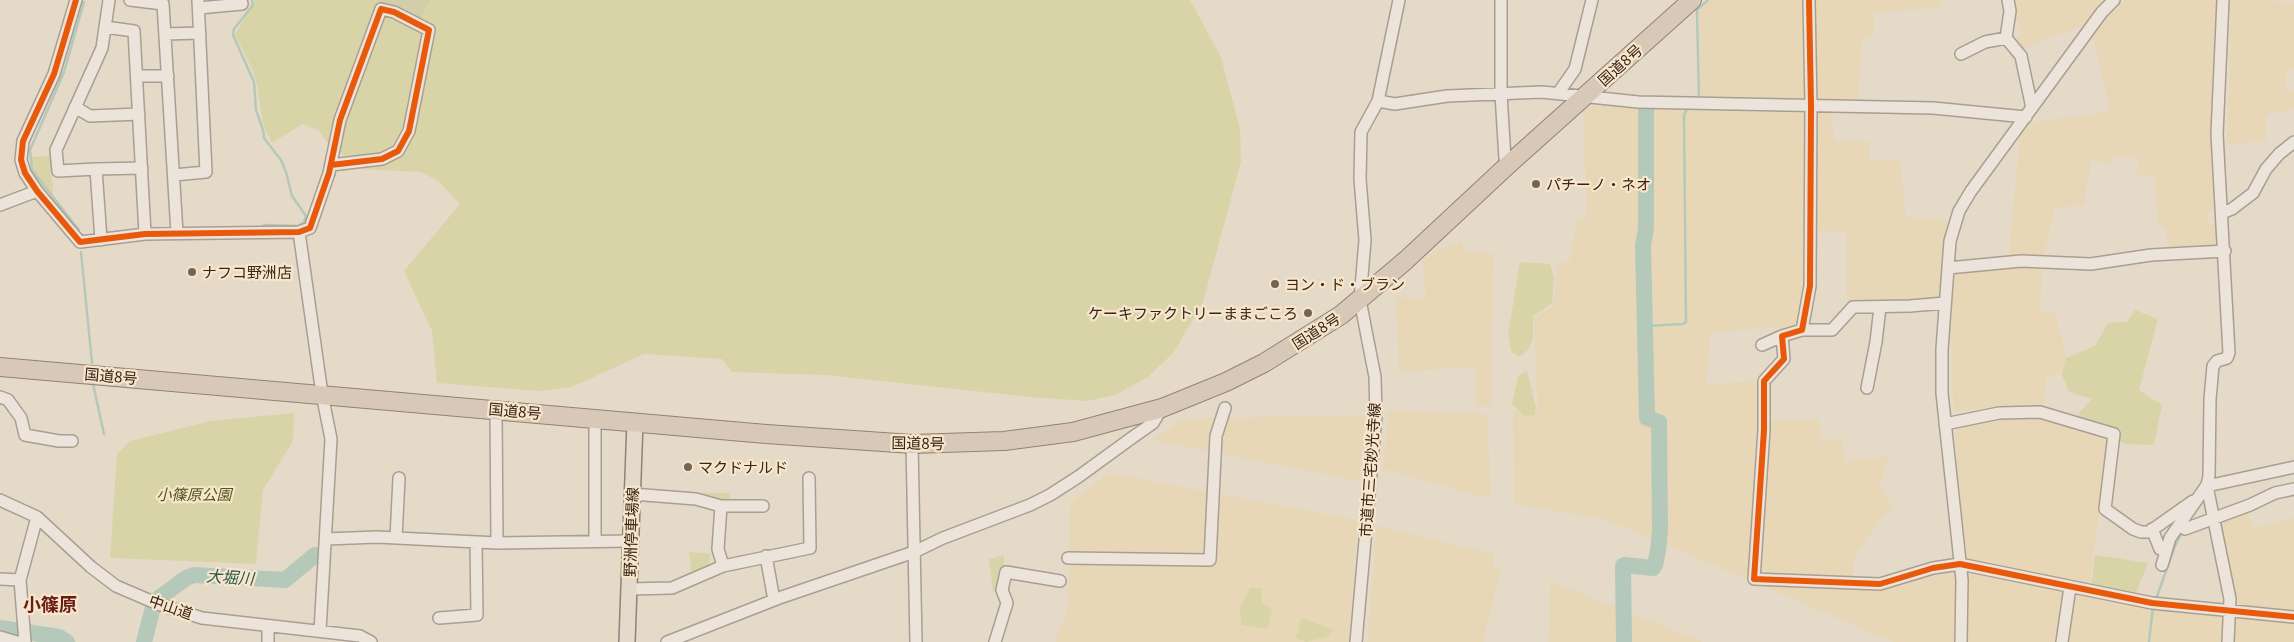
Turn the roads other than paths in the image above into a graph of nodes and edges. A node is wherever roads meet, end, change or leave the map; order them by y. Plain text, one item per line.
1 (76, 0) edge
2 (109, 0) edge
3 (130, 0) edge
4 (241, 0) edge
5 (1398, 0) edge
6 (1501, 0) edge
7 (1592, 0) edge
8 (1692, 0) edge
9 (1809, 0) edge
10 (2008, 0) edge
11 (2114, 0) edge
12 (2223, 0) edge
13 (144, 1) edge
14 (198, 4) edge
15 (105, 27) junction
16 (200, 33) junction
17 (165, 34) junction
18 (2006, 38) junction
19 (1960, 54) dead end
20 (137, 76) junction
21 (168, 76) junction
22 (1559, 92) junction
23 (1501, 94) junction
24 (1584, 97) junction
25 (1378, 101) junction
26 (1811, 105) junction
27 (75, 108) junction
28 (2029, 113) junction
29 (139, 114) junction
30 (2294, 142) edge
31 (1508, 164) junction
32 (331, 166) junction
33 (142, 168) junction
34 (96, 170) junction
35 (174, 175) junction
36 (37, 191) junction
37 (0, 205) edge
38 (2222, 213) junction
39 (299, 232) junction
40 (177, 233) junction
41 (145, 234) junction
42 (101, 240) junction
43 (2225, 251) junction
44 (1948, 268) junction
45 (1360, 300) junction
46 (1945, 304) junction
47 (1880, 307) junction
48 (1802, 330) junction
49 (1782, 336) junction
50 (1762, 346) dead end
51 (0, 367) edge
52 (1867, 388) dead end
53 (322, 394) junction
54 (0, 397) edge
55 (1162, 408) junction
56 (1225, 408) dead end
57 (496, 409) junction
58 (596, 418) junction
59 (635, 422) junction
60 (1945, 424) junction
61 (72, 441) dead end
62 (912, 444) junction
63 (2294, 467) edge
64 (399, 478) dead end
65 (809, 478) dead end
66 (2294, 489) edge
67 (632, 494) junction
68 (2198, 499) junction
69 (0, 500) edge
70 (721, 506) junction
71 (763, 506) dead end
72 (36, 518) junction
73 (2214, 518) junction
74 (2179, 525) junction
75 (2152, 529) junction
76 (326, 538) junction
77 (396, 538) junction
78 (595, 541) junction
79 (630, 541) junction
80 (476, 542) junction
81 (497, 543) junction
82 (2166, 550) junction
83 (914, 552) junction
84 (766, 556) junction
85 (1068, 558) dead end
86 (1960, 564) junction
87 (2162, 565) dead end
88 (723, 566) junction
89 (0, 579) edge
90 (20, 580) junction
91 (1060, 581) dead end
92 (2070, 587) junction
93 (629, 589) junction
94 (774, 600) junction
95 (2231, 611) junction
96 (2294, 617) edge
97 (440, 618) dead end
98 (268, 626) junction
99 (320, 631) junction
100 (0, 637) edge
101 (22, 637) edge
102 (268, 642) edge
103 (371, 642) edge
104 (627, 642) edge
105 (667, 642) edge
106 (916, 642) edge
107 (995, 642) edge
108 (1356, 642) edge
109 (1961, 642) edge
110 (2062, 642) edge
111 (2228, 642) edge

1 - 36 street
2 - 15 street
3 - 13 street
4 - 14 street
5 - 25 street, 市道市三宅妙光寺線
6 - 23 street
7 - 22 street
8 - 24 highway, 国道8号
9 - 26 street
10 - 18 street
11 - 28 street
12 - 38 street
13 - 17 street
14 - 16 street
15 - 20 street
15 - 27 street
16 - 17 street
16 - 35 street
17 - 21 street
18 - 19 street
18 - 28 street
20 - 21 street
20 - 29 street
21 - 35 street
22 - 23 street
22 - 24 street
23 - 25 street
23 - 31 street
24 - 26 street
24 - 31 highway, 国道8号
25 - 45 street, 市道市三宅妙光寺線
26 - 28 street
26 - 48 street
27 - 29 street
27 - 34 street
28 - 44 street
29 - 33 street
30 - 38 street
31 - 45 highway, 国道8号
32 - 32 street
32 - 39 street
33 - 34 street
33 - 41 street
34 - 42 street
35 - 40 street
36 - 37 street
36 - 42 street
38 - 43 street
39 - 40 street
39 - 53 street
40 - 41 street
41 - 42 street
43 - 44 street
43 - 68 street
44 - 46 street
45 - 55 highway, 国道8号
45 - 108 street, 市道市三宅妙光寺線
46 - 47 street
46 - 60 street
47 - 48 street
47 - 52 street
48 - 49 street
49 - 50 street
49 - 86 street
51 - 53 highway, 国道8号
53 - 57 highway, 国道8号
53 - 76 street
54 - 61 street
55 - 62 highway, 国道8号
55 - 83 street
56 - 85 street
57 - 58 highway, 国道8号
57 - 81 street
58 - 59 highway, 国道8号
58 - 78 street
59 - 62 highway, 国道8号
59 - 67 main road, 野洲停車場線
60 - 75 street
60 - 86 street
62 - 83 street
63 - 73 street
64 - 77 street
65 - 84 street
66 - 73 street
67 - 70 street
67 - 79 main road, 野洲停車場線
68 - 74 street
68 - 75 street
69 - 72 street, 中山道
70 - 71 street
70 - 88 street
72 - 90 street
72 - 98 street, 中山道
73 - 74 street
73 - 95 street
74 - 82 street
75 - 82 street
76 - 77 street
76 - 99 street
77 - 80 street
78 - 79 street
78 - 81 street
79 - 93 main road, 野洲停車場線
80 - 81 street
80 - 97 street
82 - 87 street
83 - 94 street
83 - 106 street
84 - 88 street
84 - 94 street
86 - 92 street
86 - 109 street
88 - 93 street
89 - 90 street
90 - 101 street
91 - 107 street
92 - 95 street
92 - 110 street
93 - 104 main road, 野洲停車場線
94 - 105 street
95 - 96 street
95 - 111 street
98 - 99 street, 中山道
98 - 102 street
99 - 103 street, 中山道
100 - 101 street

